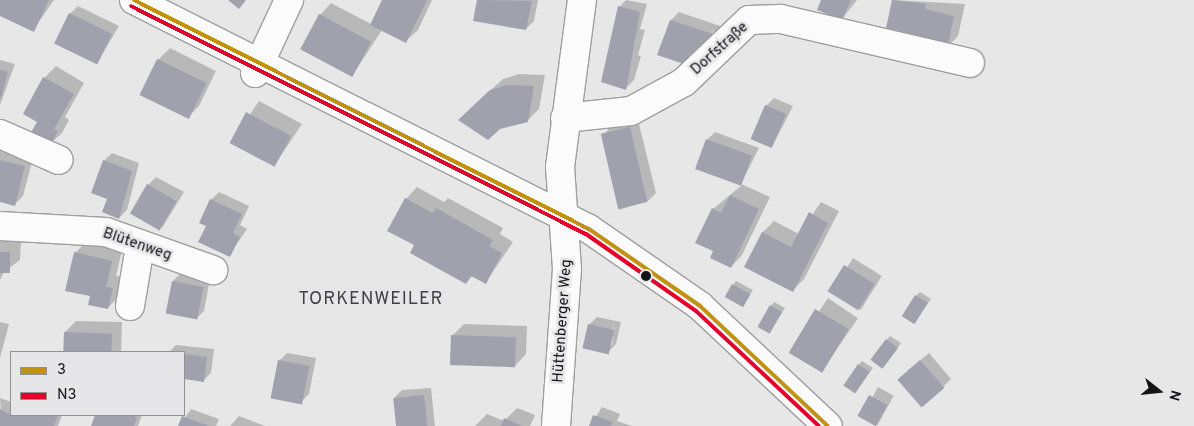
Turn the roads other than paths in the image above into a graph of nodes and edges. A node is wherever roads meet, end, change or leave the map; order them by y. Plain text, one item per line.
1 (134, 0) edge
2 (289, 0) edge
3 (582, 0) edge
4 (970, 63) dead end
5 (258, 67) junction
6 (565, 118) junction
7 (0, 134) edge
8 (59, 160) dead end
9 (564, 216) junction
10 (0, 226) edge
11 (140, 246) junction
12 (213, 270) dead end
13 (130, 306) dead end
14 (556, 426) edge
15 (828, 426) edge

1 - 5 street
2 - 5 street
3 - 6 street
4 - 6 street, Dorfstraße
5 - 9 street
6 - 9 street
7 - 8 street
9 - 14 street, Hüttenberger Weg
9 - 15 street
10 - 11 street, Blütenweg
11 - 12 street, Blütenweg
11 - 13 street

